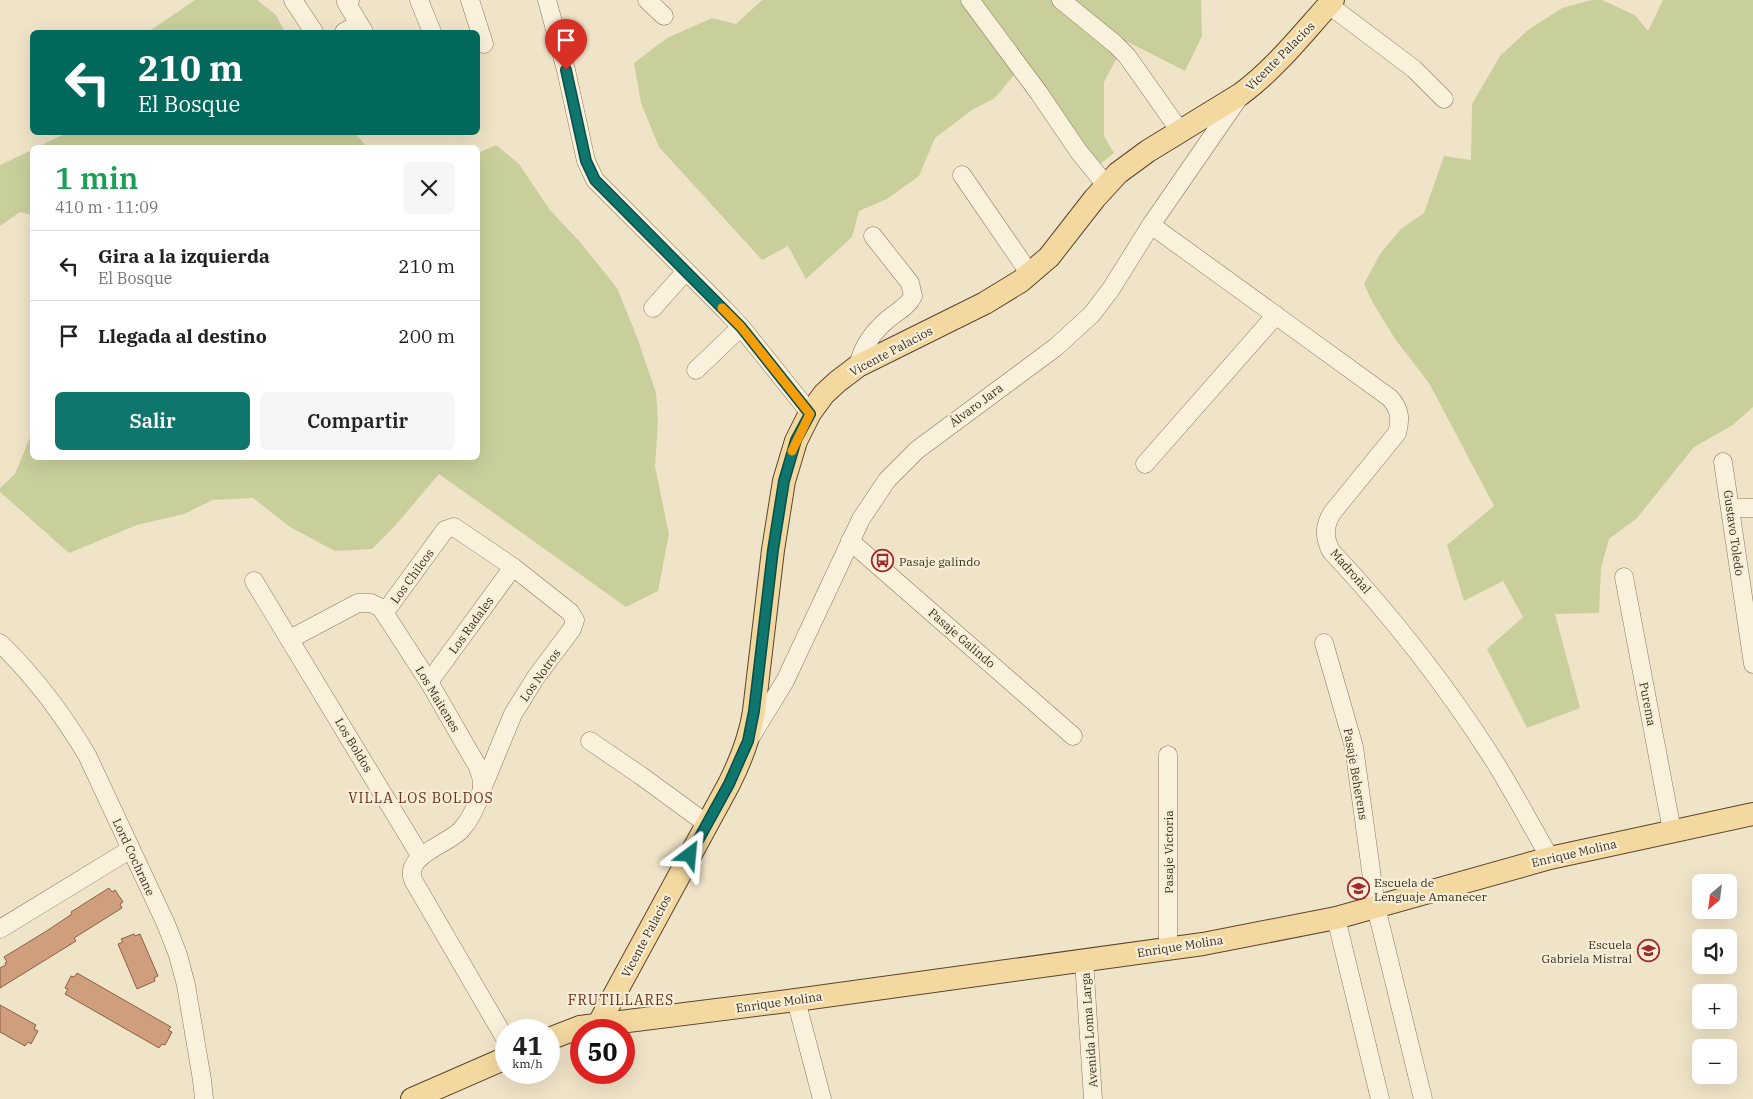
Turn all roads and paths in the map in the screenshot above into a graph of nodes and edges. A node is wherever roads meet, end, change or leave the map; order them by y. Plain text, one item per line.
1 (293, 0) edge
2 (418, 0) edge
3 (470, 0) edge
4 (547, 0) edge
5 (647, 0) edge
6 (970, 0) edge
7 (1061, 0) edge
8 (348, 1) edge
9 (1331, 2) edge
10 (664, 16) dead end
11 (362, 28) edge
12 (313, 30) edge
13 (431, 30) edge
14 (480, 30) edge
15 (480, 31) edge
16 (484, 44) dead end
17 (1241, 94) junction
18 (1444, 99) dead end
19 (1180, 132) junction
20 (962, 175) dead end
21 (1106, 185) junction
22 (1151, 225) junction
23 (873, 236) dead end
24 (686, 271) junction
25 (1030, 274) junction
26 (653, 308) dead end
27 (1276, 315) junction
28 (741, 327) junction
29 (858, 366) junction
30 (696, 370) dead end
31 (810, 414) junction
32 (1723, 462) dead end
33 (1146, 464) dead end
34 (1730, 508) junction
35 (1753, 508) edge
36 (450, 527) joint
37 (850, 541) junction
38 (513, 567) junction
39 (1746, 571) edge
40 (1624, 577) dead end
41 (254, 581) dead end
42 (386, 612) junction
43 (1750, 628) edge
44 (290, 640) junction
45 (0, 643) edge
46 (1324, 643) dead end
47 (1753, 664) edge
48 (429, 682) junction
49 (1073, 736) dead end
50 (590, 741) dead end
51 (748, 741) junction
52 (1168, 755) dead end
53 (482, 789) junction
54 (1753, 814) edge
55 (707, 824) junction
56 (1672, 831) junction
57 (130, 848) junction
58 (421, 857) junction
59 (1550, 858) junction
60 (1376, 907) junction
61 (1336, 918) junction
62 (0, 929) edge
63 (1168, 949) junction
64 (1084, 960) junction
65 (796, 1000) junction
66 (601, 1019) edge
67 (635, 1020) edge
68 (495, 1021) edge
69 (495, 1063) edge
70 (204, 1099) edge
71 (412, 1099) edge
72 (822, 1099) edge
73 (1093, 1099) edge
74 (1380, 1099) edge
75 (1423, 1099) edge

1 - 12 street
2 - 13 street
3 - 14 street
4 - 24 street
5 - 10 street
6 - 21 street
7 - 19 street
8 - 11 street
9 - 17 main road, Vicente Palacios
9 - 18 street
15 - 16 street
17 - 19 main road, Vicente Palacios
17 - 22 street, Álvaro Jara
19 - 21 main road, Vicente Palacios
20 - 25 street
21 - 25 main road, Vicente Palacios
22 - 27 street, Madroñal
22 - 37 street, Álvaro Jara
23 - 29 street
24 - 26 street
24 - 28 street
25 - 29 main road, Vicente Palacios
27 - 33 street
27 - 59 street, Madroñal
28 - 30 street
28 - 31 street
29 - 31 main road, Vicente Palacios
31 - 51 main road, Vicente Palacios
32 - 34 street, Gustavo Toledo
34 - 35 street
34 - 39 street, Gustavo Toledo
36 - 38 street, Los Notros
36 - 42 street, Los Chilcos
37 - 49 street, Pasaje Galindo
37 - 51 street, Álvaro Jara
38 - 48 street, Los Radales
38 - 53 street, Los Notros
39 - 43 street, Gustavo Toledo
40 - 56 street, Purema
41 - 44 street, Los Boldos
42 - 44 street, Los Chilcos
42 - 48 street, Los Maitenes
43 - 47 street, Gustavo Toledo
44 - 58 street, Los Boldos
45 - 57 street, Lord Cochrane
46 - 60 street, Pasaje Beherens
48 - 53 street, Los Maitenes
50 - 55 street
51 - 55 main road, Vicente Palacios
52 - 63 street, Pasaje Victoria
53 - 58 street, Los Notros
54 - 56 main road, Enrique Molina
55 - 66 main road, Vicente Palacios
56 - 59 main road, Enrique Molina
57 - 62 street
57 - 70 street, Lord Cochrane
58 - 68 street
59 - 60 main road, Enrique Molina
60 - 61 main road, Enrique Molina
60 - 75 street, Pasaje Beherens
61 - 63 main road, Enrique Molina
61 - 74 street
63 - 64 main road, Enrique Molina
64 - 65 main road, Enrique Molina
64 - 73 street, Avenida Loma Larga
65 - 67 main road, Enrique Molina
65 - 72 street
69 - 71 main road

